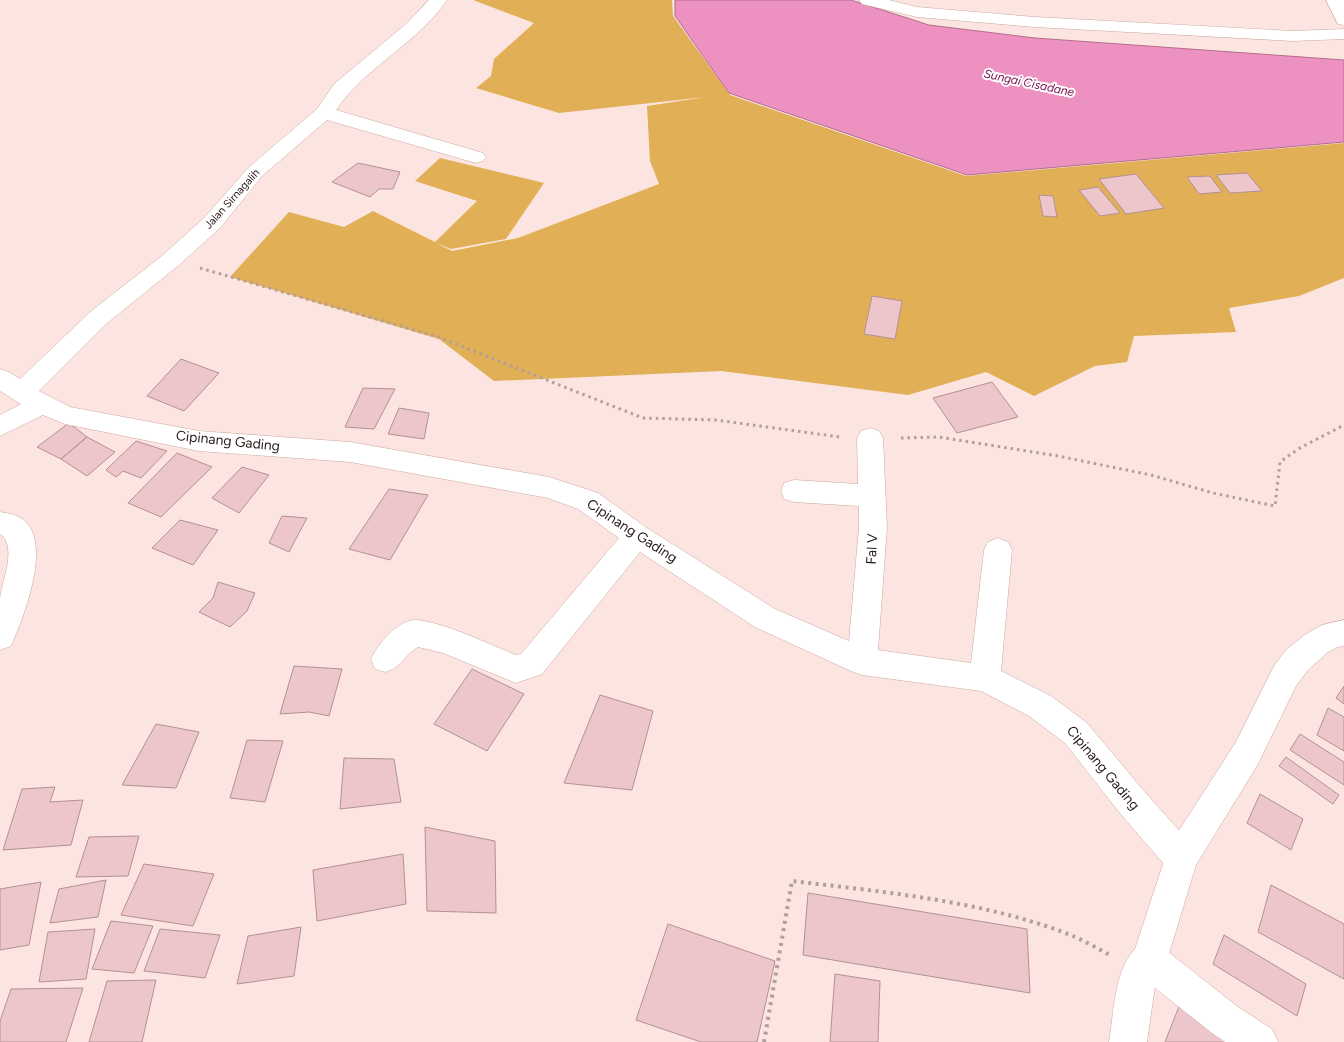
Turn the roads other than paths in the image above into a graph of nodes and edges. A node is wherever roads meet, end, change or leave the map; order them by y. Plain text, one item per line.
1 (438, 0) edge
2 (868, 0) edge
3 (1335, 0) edge
4 (1344, 20) edge
5 (1344, 34) edge
6 (324, 113) junction
7 (476, 157) dead end
8 (21, 392) edge
9 (0, 426) edge
10 (870, 438) road end
11 (794, 490) dead end
12 (871, 496) junction
13 (0, 523) edge
14 (637, 536) junction
15 (998, 550) dead end
16 (1344, 633) edge
17 (0, 637) edge
18 (386, 660) dead end
19 (862, 661) junction
20 (986, 678) junction
21 (1180, 858) junction
22 (1144, 966) junction
23 (1128, 1042) edge
24 (1259, 1042) edge

1 - 6 street, Jalan Sirnagalih
2 - 5 street
3 - 4 street
6 - 7 street
6 - 8 street, Jalan Sirnagalih
8 - 9 street, Jalan Sirnagalih
8 - 14 street, Cipinang Gading
10 - 12 street, Fal V
11 - 12 street
12 - 19 street, Fal V
13 - 17 street
14 - 18 street
14 - 19 street, Cipinang Gading
15 - 20 street
16 - 21 street
19 - 20 street, Cipinang Gading
20 - 21 street, Cipinang Gading
21 - 22 street
22 - 23 street
22 - 24 street

